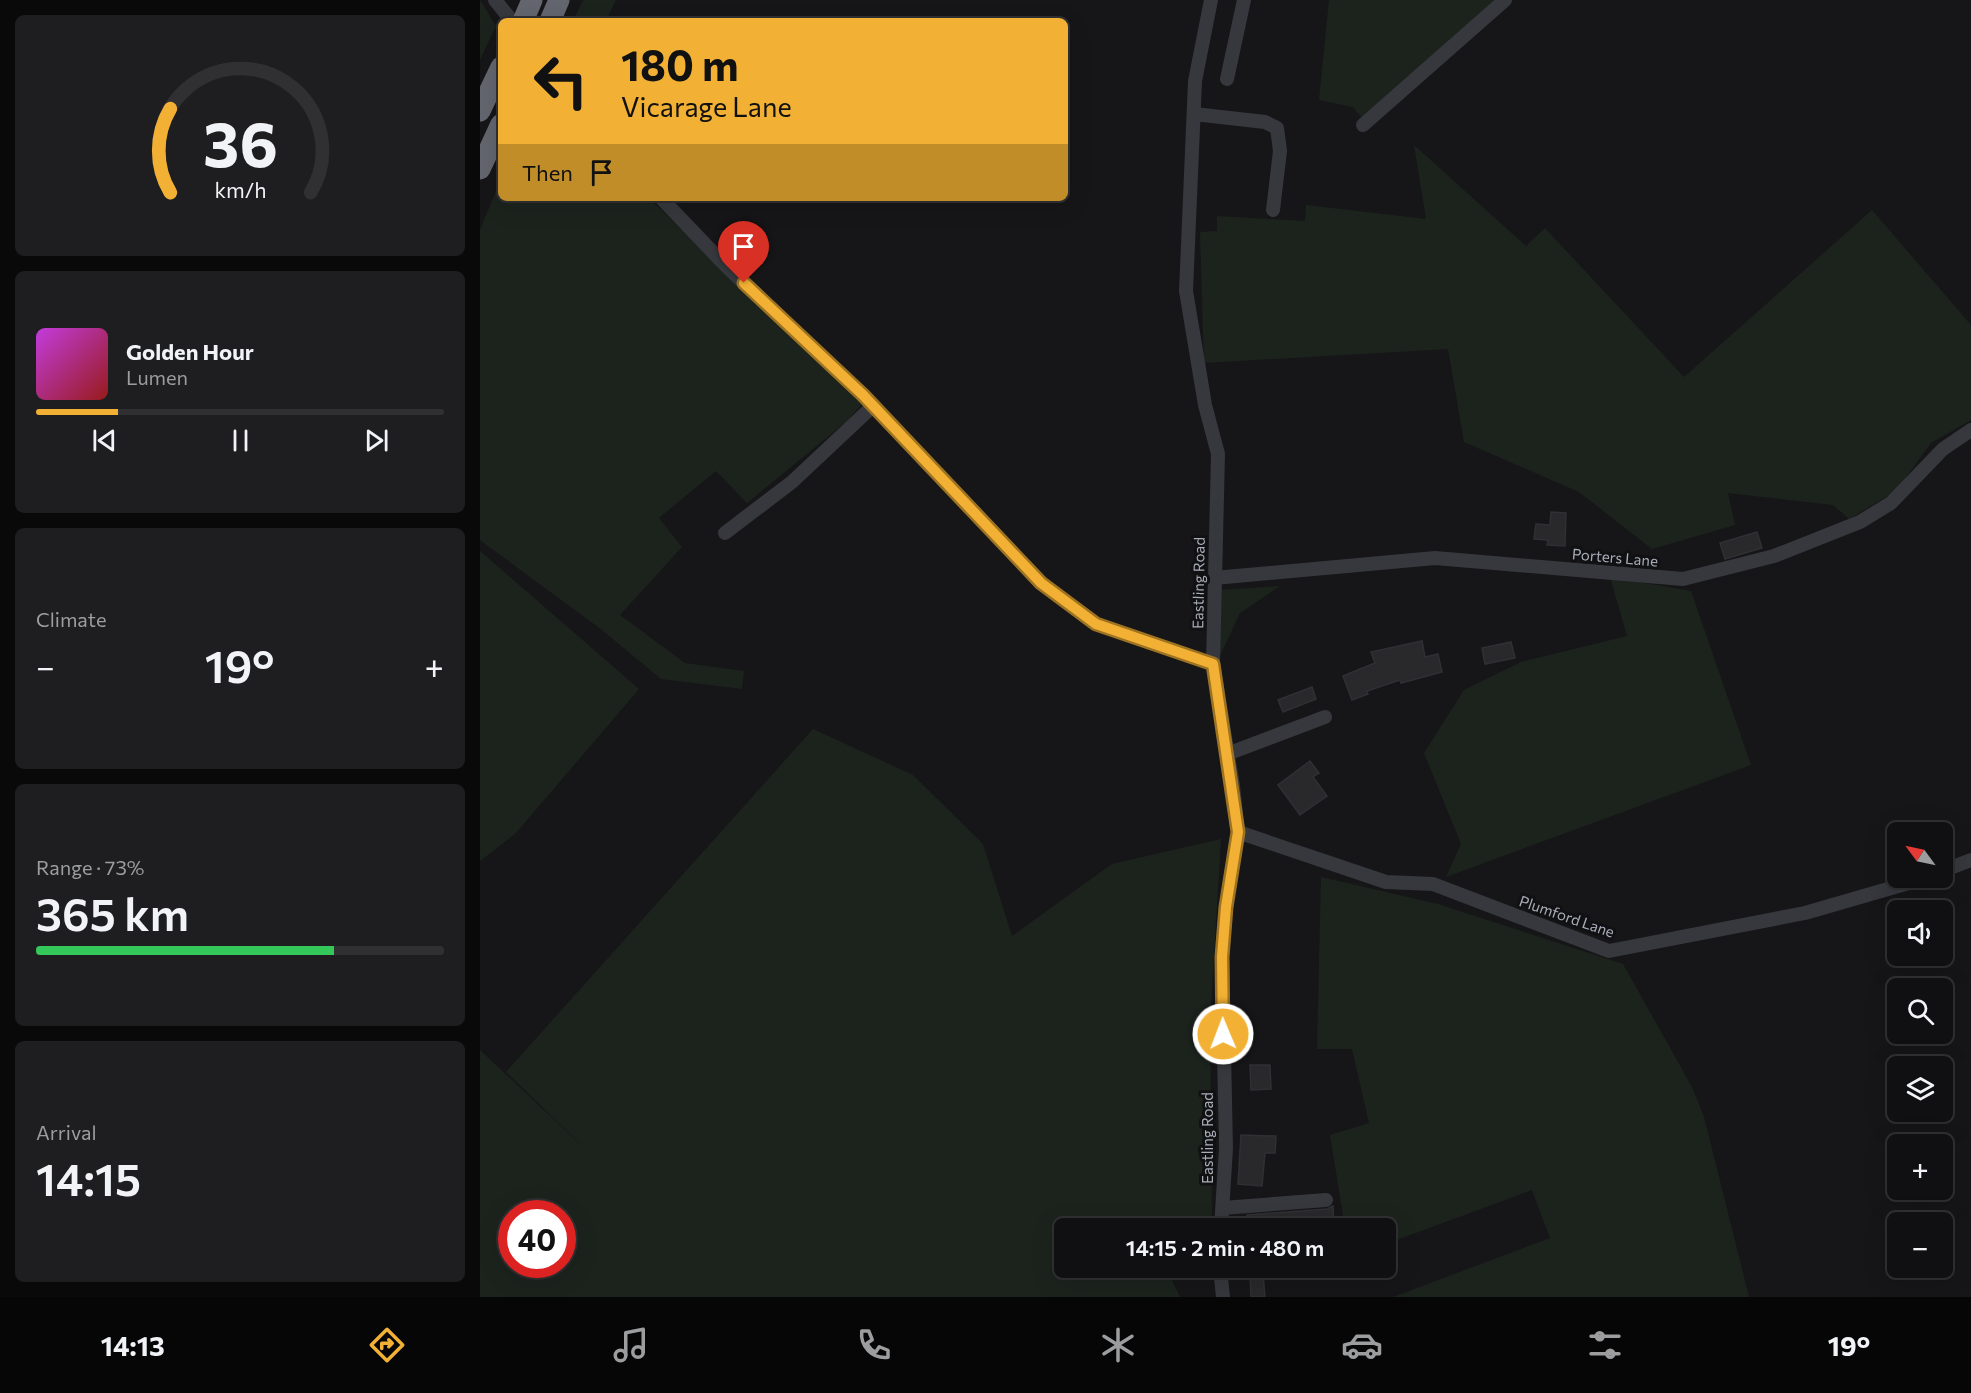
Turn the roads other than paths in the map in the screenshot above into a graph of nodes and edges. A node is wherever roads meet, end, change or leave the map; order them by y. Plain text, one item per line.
1 (495, 0) edge
2 (532, 0) edge
3 (559, 0) edge
4 (1211, 0) edge
5 (1244, 0) edge
6 (1505, 0) edge
7 (510, 18) edge
8 (523, 18) edge
9 (551, 18) edge
10 (498, 73) edge
11 (1227, 79) dead end
12 (480, 111) edge
13 (1194, 114) junction
14 (1363, 125) dead end
15 (498, 130) edge
16 (480, 169) edge
17 (664, 201) edge
18 (1273, 210) dead end
19 (873, 406) junction
20 (1971, 430) edge
21 (725, 533) dead end
22 (1214, 578) junction
23 (1213, 664) junction
24 (1325, 717) dead end
25 (1227, 754) junction
26 (1238, 832) junction
27 (1306, 851) dead end
28 (1971, 860) edge
29 (1953, 867) edge
30 (1891, 888) edge
31 (1326, 1200) dead end
32 (1223, 1208) junction
33 (1222, 1218) edge
34 (1221, 1278) edge
35 (1223, 1297) edge

1 - 7 street
2 - 8 highway
3 - 9 highway
4 - 13 street, Eastling Road
5 - 11 street
6 - 14 street
10 - 12 highway
13 - 18 street
13 - 22 street, Eastling Road
15 - 16 highway
17 - 19 street
19 - 21 street
19 - 23 street
20 - 22 street, Porters Lane
22 - 23 street, Eastling Road
23 - 25 street, Eastling Road
24 - 25 street
25 - 26 street, Eastling Road
26 - 27 street
26 - 30 street, Plumford Lane
26 - 32 street, Eastling Road
28 - 29 street
31 - 32 street
32 - 33 street, Eastling Road
34 - 35 street

